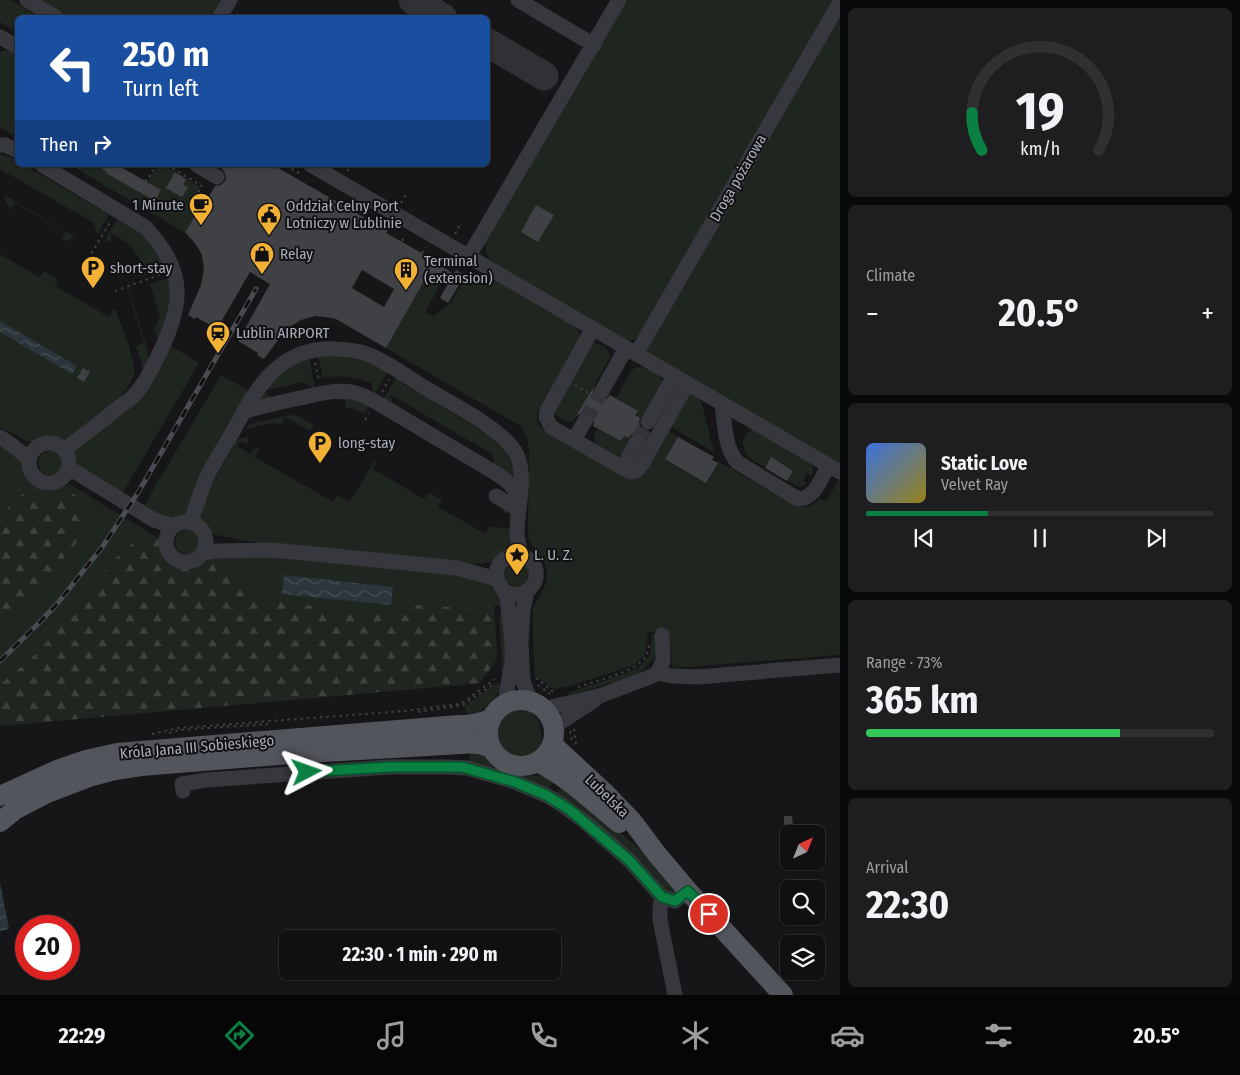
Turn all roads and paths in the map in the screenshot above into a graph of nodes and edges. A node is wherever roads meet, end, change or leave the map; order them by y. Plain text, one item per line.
1 (27, 0) edge
2 (230, 0) edge
3 (518, 0) edge
4 (619, 0) edge
5 (840, 2) edge
6 (52, 15) edge
7 (221, 15) edge
8 (0, 37) edge
9 (15, 45) edge
10 (594, 45) junction
11 (0, 145) edge
12 (15, 150) edge
13 (45, 167) edge
14 (155, 167) edge
15 (170, 167) edge
16 (201, 167) edge
17 (314, 167) edge
18 (350, 167) edge
19 (345, 175) dead end
20 (217, 176) dead end
21 (145, 180) dead end
22 (408, 192) dead end
23 (194, 204) dead end
24 (399, 207) dead end
25 (117, 210) junction
26 (372, 215) dead end
27 (369, 220) dead end
28 (405, 235) dead end
29 (402, 242) dead end
30 (426, 247) dead end
31 (422, 253) dead end
32 (469, 256) junction
33 (88, 259) dead end
34 (174, 270) junction
35 (115, 291) dead end
36 (593, 328) junction
37 (313, 350) junction
38 (631, 351) junction
39 (564, 379) junction
40 (681, 380) junction
41 (595, 392) joint
42 (321, 394) junction
43 (722, 404) junction
44 (243, 412) junction
45 (585, 421) tunnel mouth
46 (648, 422) tunnel mouth
47 (1, 437) edge
48 (574, 440) junction
49 (637, 442) tunnel mouth
50 (64, 450) junction
51 (32, 453) junction
52 (622, 468) junction
53 (834, 469) edge
54 (65, 473) junction
55 (496, 496) dead end
56 (519, 504) junction
57 (190, 523) junction
58 (174, 526) junction
59 (205, 536) junction
60 (166, 540) junction
61 (271, 550) junction
62 (203, 553) junction
63 (522, 556) junction
64 (500, 578) junction
65 (527, 592) junction
66 (656, 637) joint
67 (840, 666) edge
68 (656, 672) junction
69 (573, 688) dead end
70 (602, 695) junction
71 (457, 704) dead end
72 (505, 704) junction
73 (537, 705) junction
74 (491, 719) junction
75 (150, 734) dead end
76 (553, 737) junction
77 (491, 748) junction
78 (537, 762) junction
79 (183, 791) dead end
80 (0, 796) edge
81 (0, 822) edge
82 (656, 853) junction
83 (688, 891) junction
84 (662, 897) junction
85 (675, 995) edge
86 (783, 995) edge

1 - 6 street
2 - 7 street
3 - 10 street
4 - 10 street
5 - 38 street, Droga pożarowa
8 - 9 street
10 - 32 street
11 - 12 street
13 - 25 street
14 - 21 path
15 - 23 path
16 - 20 street
17 - 32 street
18 - 19 path
22 - 24 path
25 - 33 path
25 - 34 street
26 - 27 path
28 - 29 path
30 - 31 path
32 - 36 street
34 - 35 path
34 - 50 street
36 - 38 street
36 - 39 street
37 - 42 path
37 - 44 street
37 - 56 street
38 - 40 street
38 - 41 street, Droga pożarowa
39 - 41 path
39 - 48 street
40 - 43 street
40 - 46 street
40 - 52 street
42 - 44 street
42 - 56 street
43 - 53 street
43 - 53 street
44 - 57 street
45 - 48 street
47 - 51 street
48 - 52 street
49 - 52 street
50 - 51 street
50 - 54 street
51 - 54 street
54 - 58 street
54 - 60 street
55 - 56 street
56 - 63 street
57 - 58 street
57 - 59 street
58 - 60 street
59 - 61 street
59 - 62 street
60 - 62 street
61 - 62 street
61 - 64 street
63 - 64 street
63 - 65 street
64 - 65 street
64 - 72 street
65 - 73 street
66 - 68 street
66 - 69 path
67 - 68 street
68 - 70 street
70 - 73 street
70 - 76 street
71 - 75 path
72 - 73 main road
72 - 74 main road
73 - 76 main road
74 - 77 main road
74 - 80 main road, Króla Jana III Sobieskiego
76 - 78 main road
76 - 82 main road, Lubelska
77 - 78 main road
77 - 81 main road, Króla Jana III Sobieskiego
78 - 82 main road, Lubelska
79 - 84 street
82 - 83 main road, Lubelska
83 - 84 street
83 - 86 main road, Lubelska
84 - 85 street

